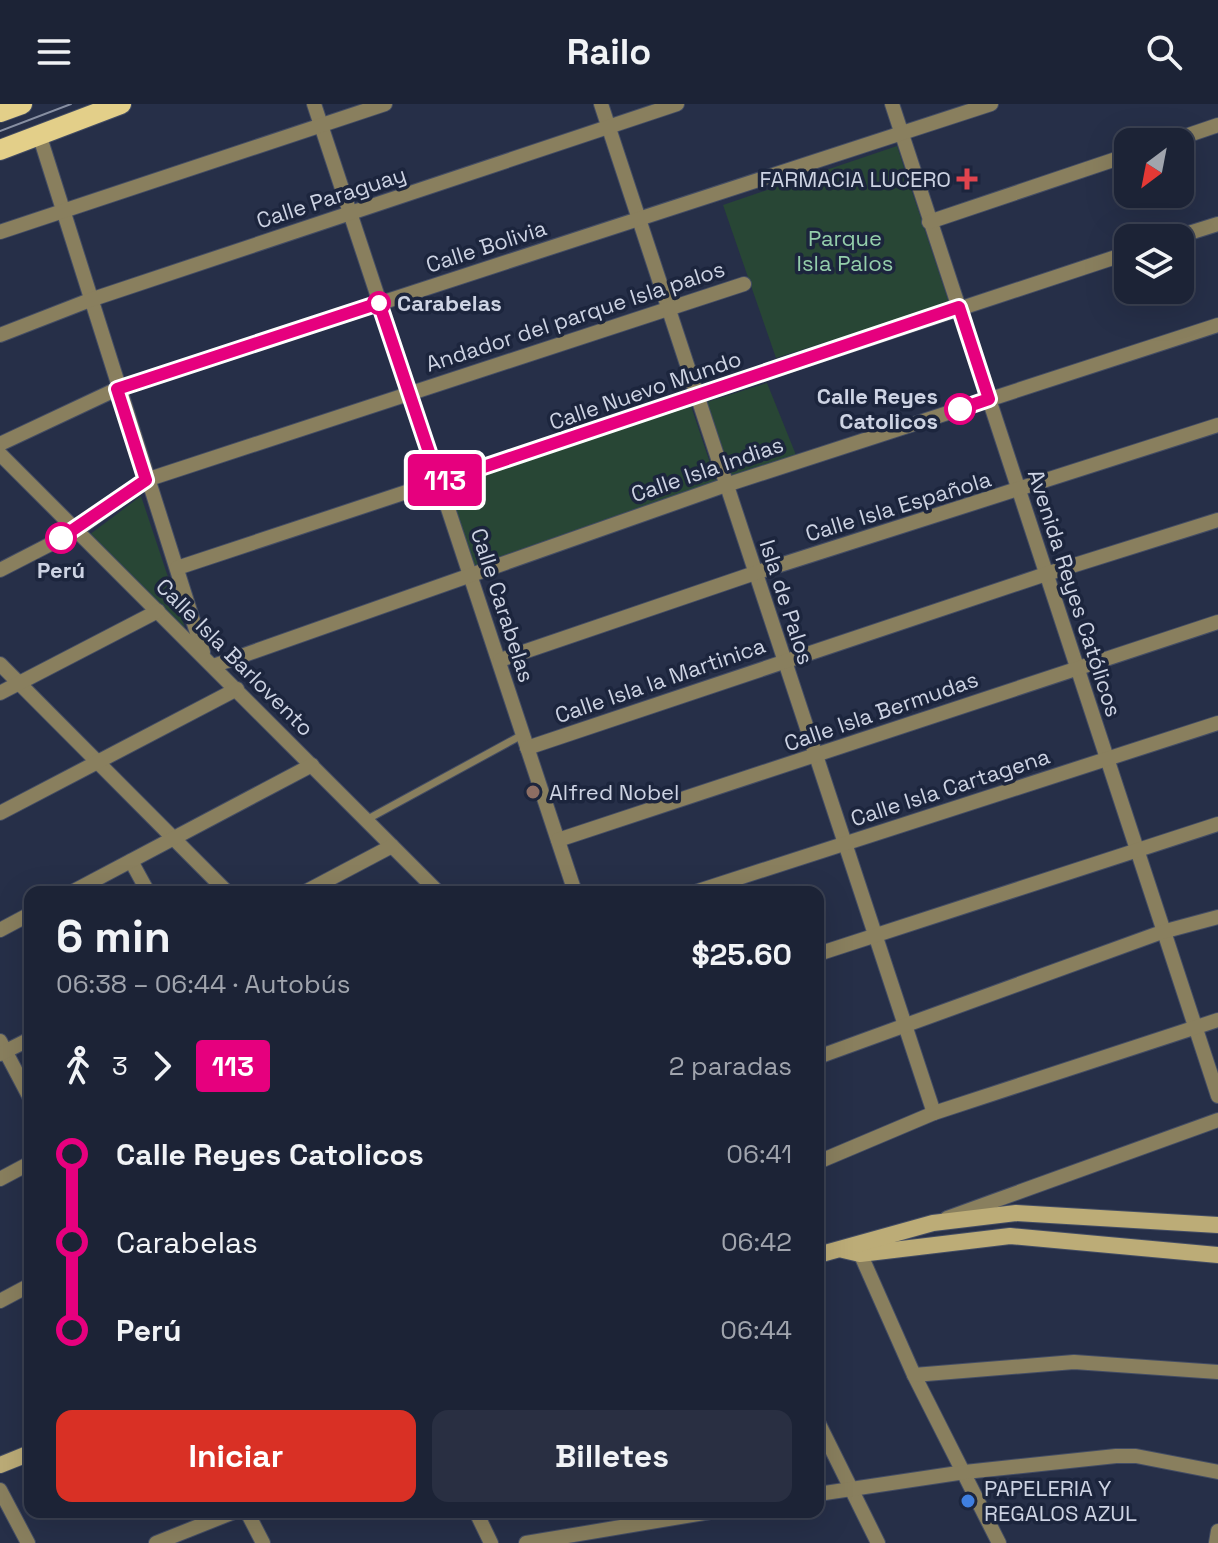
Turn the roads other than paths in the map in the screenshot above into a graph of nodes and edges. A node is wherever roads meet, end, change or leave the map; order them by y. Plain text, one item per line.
1 (22, 104) edge
2 (121, 104) edge
3 (314, 104) edge
4 (385, 104) edge
5 (601, 104) edge
6 (677, 104) edge
7 (892, 104) edge
8 (991, 104) edge
9 (0, 112) edge
10 (1218, 125) edge
11 (321, 126) junction
12 (608, 127) junction
13 (1194, 133) edge
14 (39, 134) junction
15 (902, 134) junction
16 (0, 150) edge
17 (1114, 160) edge
18 (61, 211) junction
19 (349, 214) junction
20 (639, 220) junction
21 (929, 222) junction
22 (1218, 224) edge
23 (1194, 231) edge
24 (0, 232) edge
25 (1114, 257) edge
26 (744, 284) dead end
27 (90, 300) junction
28 (379, 303) junction
29 (959, 307) junction
30 (669, 309) junction
31 (1218, 325) edge
32 (0, 335) edge
33 (117, 389) junction
34 (410, 393) junction
35 (696, 396) junction
36 (989, 399) junction
37 (1218, 425) edge
38 (0, 444) edge
39 (0, 454) edge
40 (146, 480) junction
41 (439, 482) junction
42 (726, 485) junction
43 (1019, 491) junction
44 (1218, 520) edge
45 (74, 532) junction
46 (177, 568) junction
47 (0, 570) edge
48 (755, 573) junction
49 (471, 574) junction
50 (1046, 574) junction
51 (158, 611) junction
52 (1218, 622) edge
53 (500, 660) junction
54 (209, 661) junction
55 (784, 662) junction
56 (0, 664) edge
57 (1077, 668) junction
58 (19, 683) junction
59 (237, 689) junction
60 (0, 693) edge
61 (1218, 723) edge
62 (524, 742) junction
63 (815, 757) junction
64 (1106, 760) junction
65 (97, 762) junction
66 (312, 765) junction
67 (0, 813) edge
68 (366, 820) junction
69 (1218, 824) edge
70 (174, 838) junction
71 (558, 840) junction
72 (844, 844) junction
73 (392, 846) junction
74 (1135, 849) junction
75 (131, 861) junction
76 (83, 886) edge
77 (145, 886) edge
78 (221, 886) edge
79 (316, 886) edge
80 (432, 886) edge
81 (573, 886) edge
82 (714, 886) edge
83 (24, 917) edge
84 (1218, 917) edge
85 (0, 930) edge
86 (1162, 932) junction
87 (875, 935) junction
88 (824, 952) edge
89 (1218, 1020) edge
90 (904, 1023) junction
91 (1195, 1027) junction
92 (24, 1041) edge
93 (2, 1049) edge
94 (824, 1055) edge
95 (24, 1088) edge
96 (1218, 1096) edge
97 (934, 1113) junction
98 (1218, 1120) edge
99 (824, 1159) edge
100 (24, 1166) edge
101 (0, 1179) edge
102 (933, 1223) junction
103 (1218, 1225) edge
104 (852, 1249) junction
105 (824, 1254) edge
106 (1218, 1255) edge
107 (24, 1288) edge
108 (0, 1301) edge
109 (1218, 1372) edge
110 (914, 1375) junction
111 (824, 1434) edge
112 (24, 1455) edge
113 (0, 1465) edge
114 (965, 1472) junction
115 (1218, 1472) edge
116 (851, 1488) junction
117 (0, 1490) edge
118 (824, 1493) edge
119 (219, 1518) edge
120 (250, 1518) edge
121 (479, 1518) edge
122 (674, 1518) edge
123 (1218, 1531) edge
124 (28, 1543) edge
125 (156, 1543) edge
126 (263, 1543) edge
127 (491, 1543) edge
128 (526, 1543) edge
129 (878, 1543) edge
130 (999, 1543) edge
131 (1216, 1543) edge

1 - 9 main road
2 - 14 main road
3 - 11 street, Calle Carabelas
4 - 11 street
5 - 12 street, Isla de Palos
6 - 12 street, Calle Paraguay
7 - 15 street, Avenida Reyes Católicos
8 - 15 street, Calle Bolivia
10 - 13 street
11 - 18 street
11 - 19 street, Calle Carabelas
12 - 19 street, Calle Paraguay
12 - 20 street, Isla de Palos
14 - 16 main road
14 - 18 street
15 - 20 street, Calle Bolivia
15 - 21 street, Avenida Reyes Católicos
17 - 21 street
18 - 24 street
18 - 27 street
19 - 27 street, Calle Paraguay
19 - 28 street, Calle Carabelas
20 - 28 street, Calle Bolivia
20 - 30 street, Isla de Palos
21 - 29 street, Avenida Reyes Católicos
22 - 23 street
25 - 29 street, Calle Nuevo Mundo
26 - 30 street, Andador del parque Isla palos
27 - 32 street, Calle Paraguay
27 - 33 street
28 - 33 street, Calle Bolivia
28 - 34 street, Calle Carabelas
29 - 35 street, Calle Nuevo Mundo
29 - 36 street, Avenida Reyes Católicos
30 - 34 street, Andador del parque Isla palos
30 - 35 street, Isla de Palos
31 - 36 street, Calle Isla Indias
33 - 38 street, Calle Bolivia
33 - 40 street
34 - 40 street, Andador del parque Isla palos
34 - 41 street, Calle Carabelas
35 - 41 street, Calle Nuevo Mundo
35 - 42 street, Isla de Palos
36 - 42 street, Calle Isla Indias
36 - 43 street, Avenida Reyes Católicos
37 - 43 street, Calle Isla Española
39 - 45 street, Calle Isla Barlovento
40 - 45 street, Andador del parque Isla palos
40 - 46 street
41 - 46 street, Calle Nuevo Mundo
41 - 49 street, Calle Carabelas
42 - 48 street, Isla de Palos
42 - 49 street, Calle Isla Indias
43 - 48 street, Calle Isla Española
43 - 50 street, Avenida Reyes Católicos
44 - 50 street, Calle Isla la Martinica
45 - 47 street, Andador del parque Isla palos
45 - 51 street, Calle Isla Barlovento
46 - 54 street
48 - 53 street, Calle Isla Española
48 - 55 street, Isla de Palos
49 - 53 street, Calle Carabelas
49 - 54 street, Calle Isla Indias
50 - 55 street, Calle Isla la Martinica
50 - 57 street, Avenida Reyes Católicos
51 - 54 street, Calle Isla Barlovento
51 - 58 street
52 - 57 street, Calle Isla Bermudas
53 - 62 street, Calle Carabelas
54 - 59 street, Calle Isla Barlovento
55 - 62 street, Calle Isla la Martinica
55 - 63 street, Isla de Palos
56 - 58 street
57 - 63 street, Calle Isla Bermudas
57 - 64 street, Avenida Reyes Católicos
58 - 60 street
58 - 65 street
59 - 65 street
59 - 66 street, Calle Isla Barlovento
61 - 64 street, Calle Isla Cartagena
62 - 68 lane
62 - 71 street, Calle Carabelas
63 - 71 street, Calle Isla Bermudas
63 - 72 street, Isla de Palos
64 - 72 street, Calle Isla Cartagena
64 - 74 street, Avenida Reyes Católicos
65 - 67 street
65 - 70 street
66 - 68 street, Calle Isla Barlovento
66 - 70 street
68 - 73 street, Calle Isla Barlovento
69 - 74 street
70 - 75 street
70 - 78 street
71 - 81 street, Calle Carabelas
72 - 82 street, Calle Isla Cartagena
72 - 87 street, Isla de Palos
73 - 79 street
73 - 80 street, Calle Isla Barlovento
74 - 86 street, Avenida Reyes Católicos
74 - 87 street
75 - 76 street
75 - 77 street
83 - 85 street
84 - 86 street
86 - 90 street
86 - 91 street, Avenida Reyes Católicos
87 - 88 street
87 - 90 street, Isla de Palos
89 - 91 street
90 - 94 street
90 - 97 street, Isla de Palos
91 - 96 street, Avenida Reyes Católicos
91 - 97 street
92 - 93 street
93 - 95 street
97 - 99 street
98 - 102 street
100 - 101 street
102 - 103 main road
102 - 104 main road
104 - 105 main road
104 - 106 main road
104 - 110 street
107 - 108 street
109 - 110 street
110 - 114 street
111 - 116 street
112 - 113 main road
114 - 115 street
114 - 116 street
114 - 130 street
116 - 118 street
116 - 129 street
117 - 124 street
119 - 125 street
120 - 126 street
121 - 127 street
122 - 128 street
123 - 131 street

